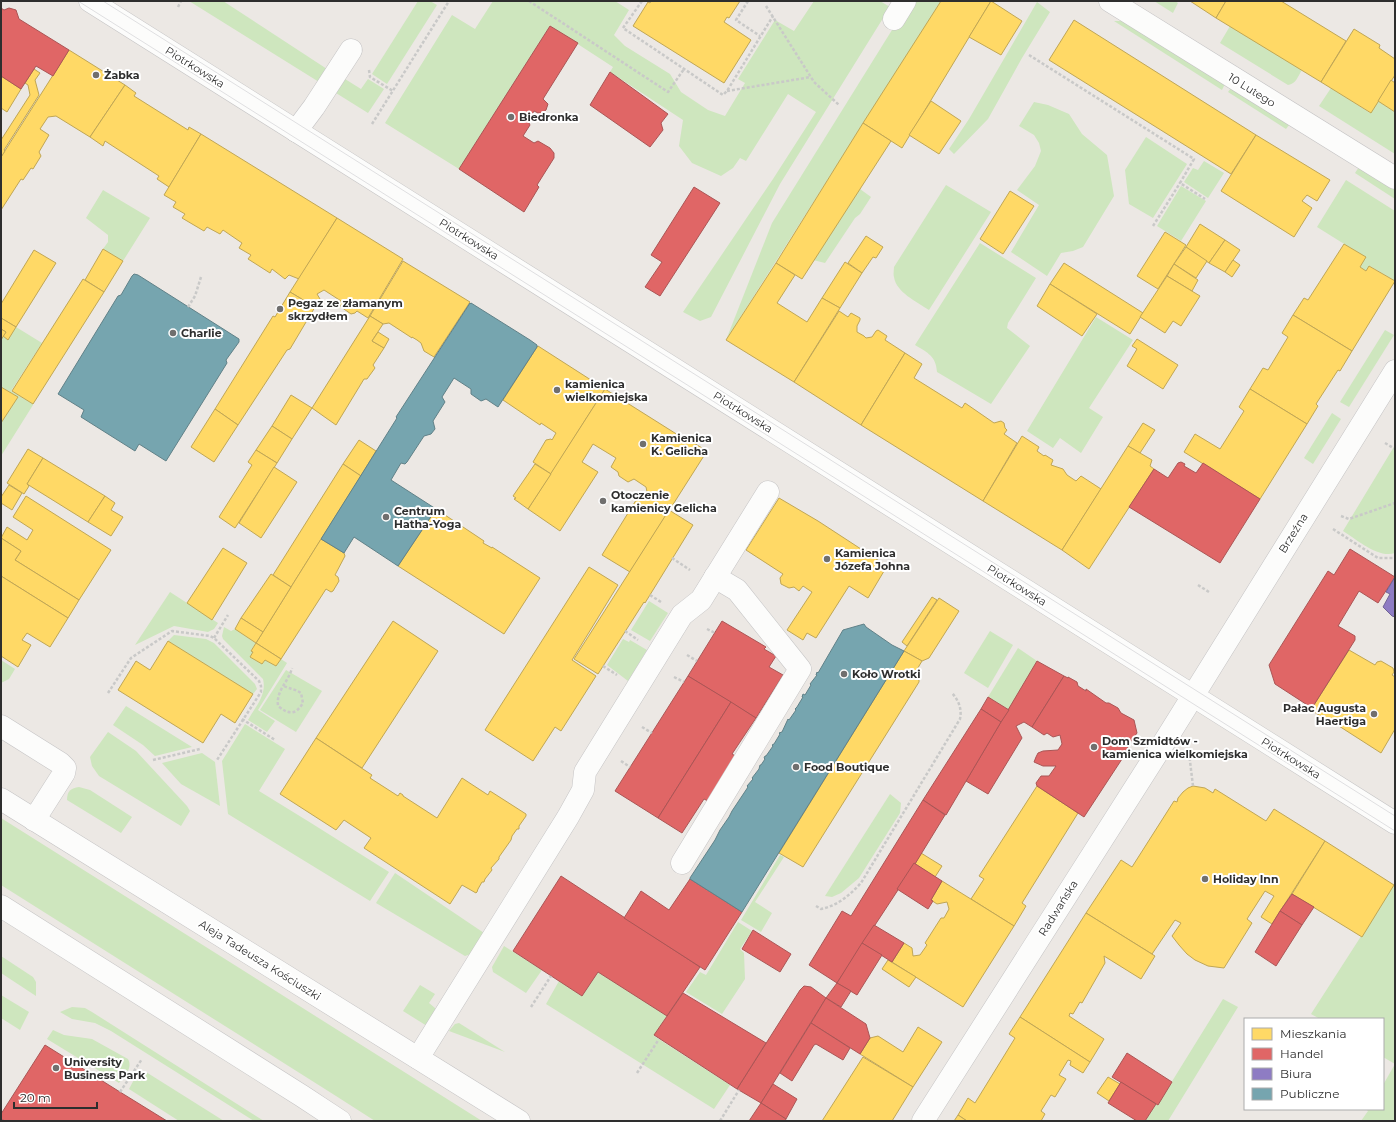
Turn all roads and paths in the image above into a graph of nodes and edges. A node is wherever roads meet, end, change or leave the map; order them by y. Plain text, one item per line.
1 (90, 1) edge
2 (181, 1) edge
3 (449, 1) edge
4 (529, 1) edge
5 (642, 1) edge
6 (748, 1) edge
7 (1110, 1) edge
8 (766, 6) dead end
9 (178, 7) dead end
10 (773, 16) junction
11 (760, 36) junction
12 (351, 50) dead end
13 (1029, 56) dead end
14 (369, 69) dead end
15 (684, 69) junction
16 (810, 77) junction
17 (727, 91) junction
18 (393, 92) junction
19 (839, 105) dead end
20 (372, 124) dead end
21 (296, 131) junction
22 (1395, 178) edge
23 (1180, 183) junction
24 (1205, 199) dead end
25 (1153, 226) dead end
26 (201, 277) dead end
27 (188, 307) dead end
28 (1395, 371) edge
29 (1385, 443) dead end
30 (1395, 449) edge
31 (768, 492) dead end
32 (1395, 503) edge
33 (1341, 516) dead end
34 (1333, 529) dead end
35 (672, 558) dead end
36 (1395, 558) edge
37 (681, 564) dead end
38 (715, 577) junction
39 (1198, 585) dead end
40 (1208, 592) dead end
41 (228, 615) dead end
42 (625, 631) dead end
43 (633, 637) dead end
44 (214, 638) junction
45 (292, 668) dead end
46 (284, 686) junction
47 (108, 693) dead end
48 (952, 693) dead end
49 (1192, 696) junction
50 (242, 719) junction
51 (1, 726) edge
52 (275, 740) dead end
53 (1188, 748) dead end
54 (200, 749) dead end
55 (153, 760) dead end
56 (217, 760) dead end
57 (1193, 786) dead end
58 (1, 799) edge
59 (34, 820) junction
60 (1395, 823) edge
61 (682, 863) dead end
62 (1, 906) edge
63 (816, 906) dead end
64 (551, 976) dead end
65 (531, 1007) dead end
66 (658, 1038) dead end
67 (418, 1058) junction
68 (142, 1059) dead end
69 (637, 1073) dead end
70 (739, 1090) dead end
71 (120, 1092) dead end
72 (340, 1121) edge
73 (520, 1121) edge
74 (720, 1121) edge
75 (922, 1121) edge

1 - 21 street, Piotrkowska
2 - 9 path
3 - 18 path
4 - 15 path
5 - 15 path
6 - 11 path
7 - 22 street, 10 Lutego
8 - 10 path
10 - 11 path
10 - 16 path
11 - 17 path
12 - 21 street
13 - 23 path
14 - 18 path
15 - 17 path
16 - 17 path
16 - 19 path
18 - 20 path
21 - 49 street, Piotrkowska
23 - 24 path
23 - 25 path
26 - 27 path
28 - 49 street, Brzeźna
29 - 30 path
31 - 38 street
32 - 33 path
34 - 36 path
35 - 37 path
38 - 61 street
38 - 67 street
39 - 40 path
41 - 44 path
42 - 43 path
44 - 47 path
44 - 50 path
45 - 46 path
46 - 46 path
48 - 63 path
49 - 60 street, Piotrkowska
49 - 75 street, Radwańska
50 - 52 path
50 - 56 path
51 - 59 street
53 - 57 path
54 - 55 path
58 - 59 street, Aleja Tadeusza Kościuszki
59 - 67 street, Aleja Tadeusza Kościuszki
62 - 72 street
64 - 65 path
66 - 69 path
67 - 73 street, Aleja Tadeusza Kościuszki
68 - 71 path
70 - 74 path

